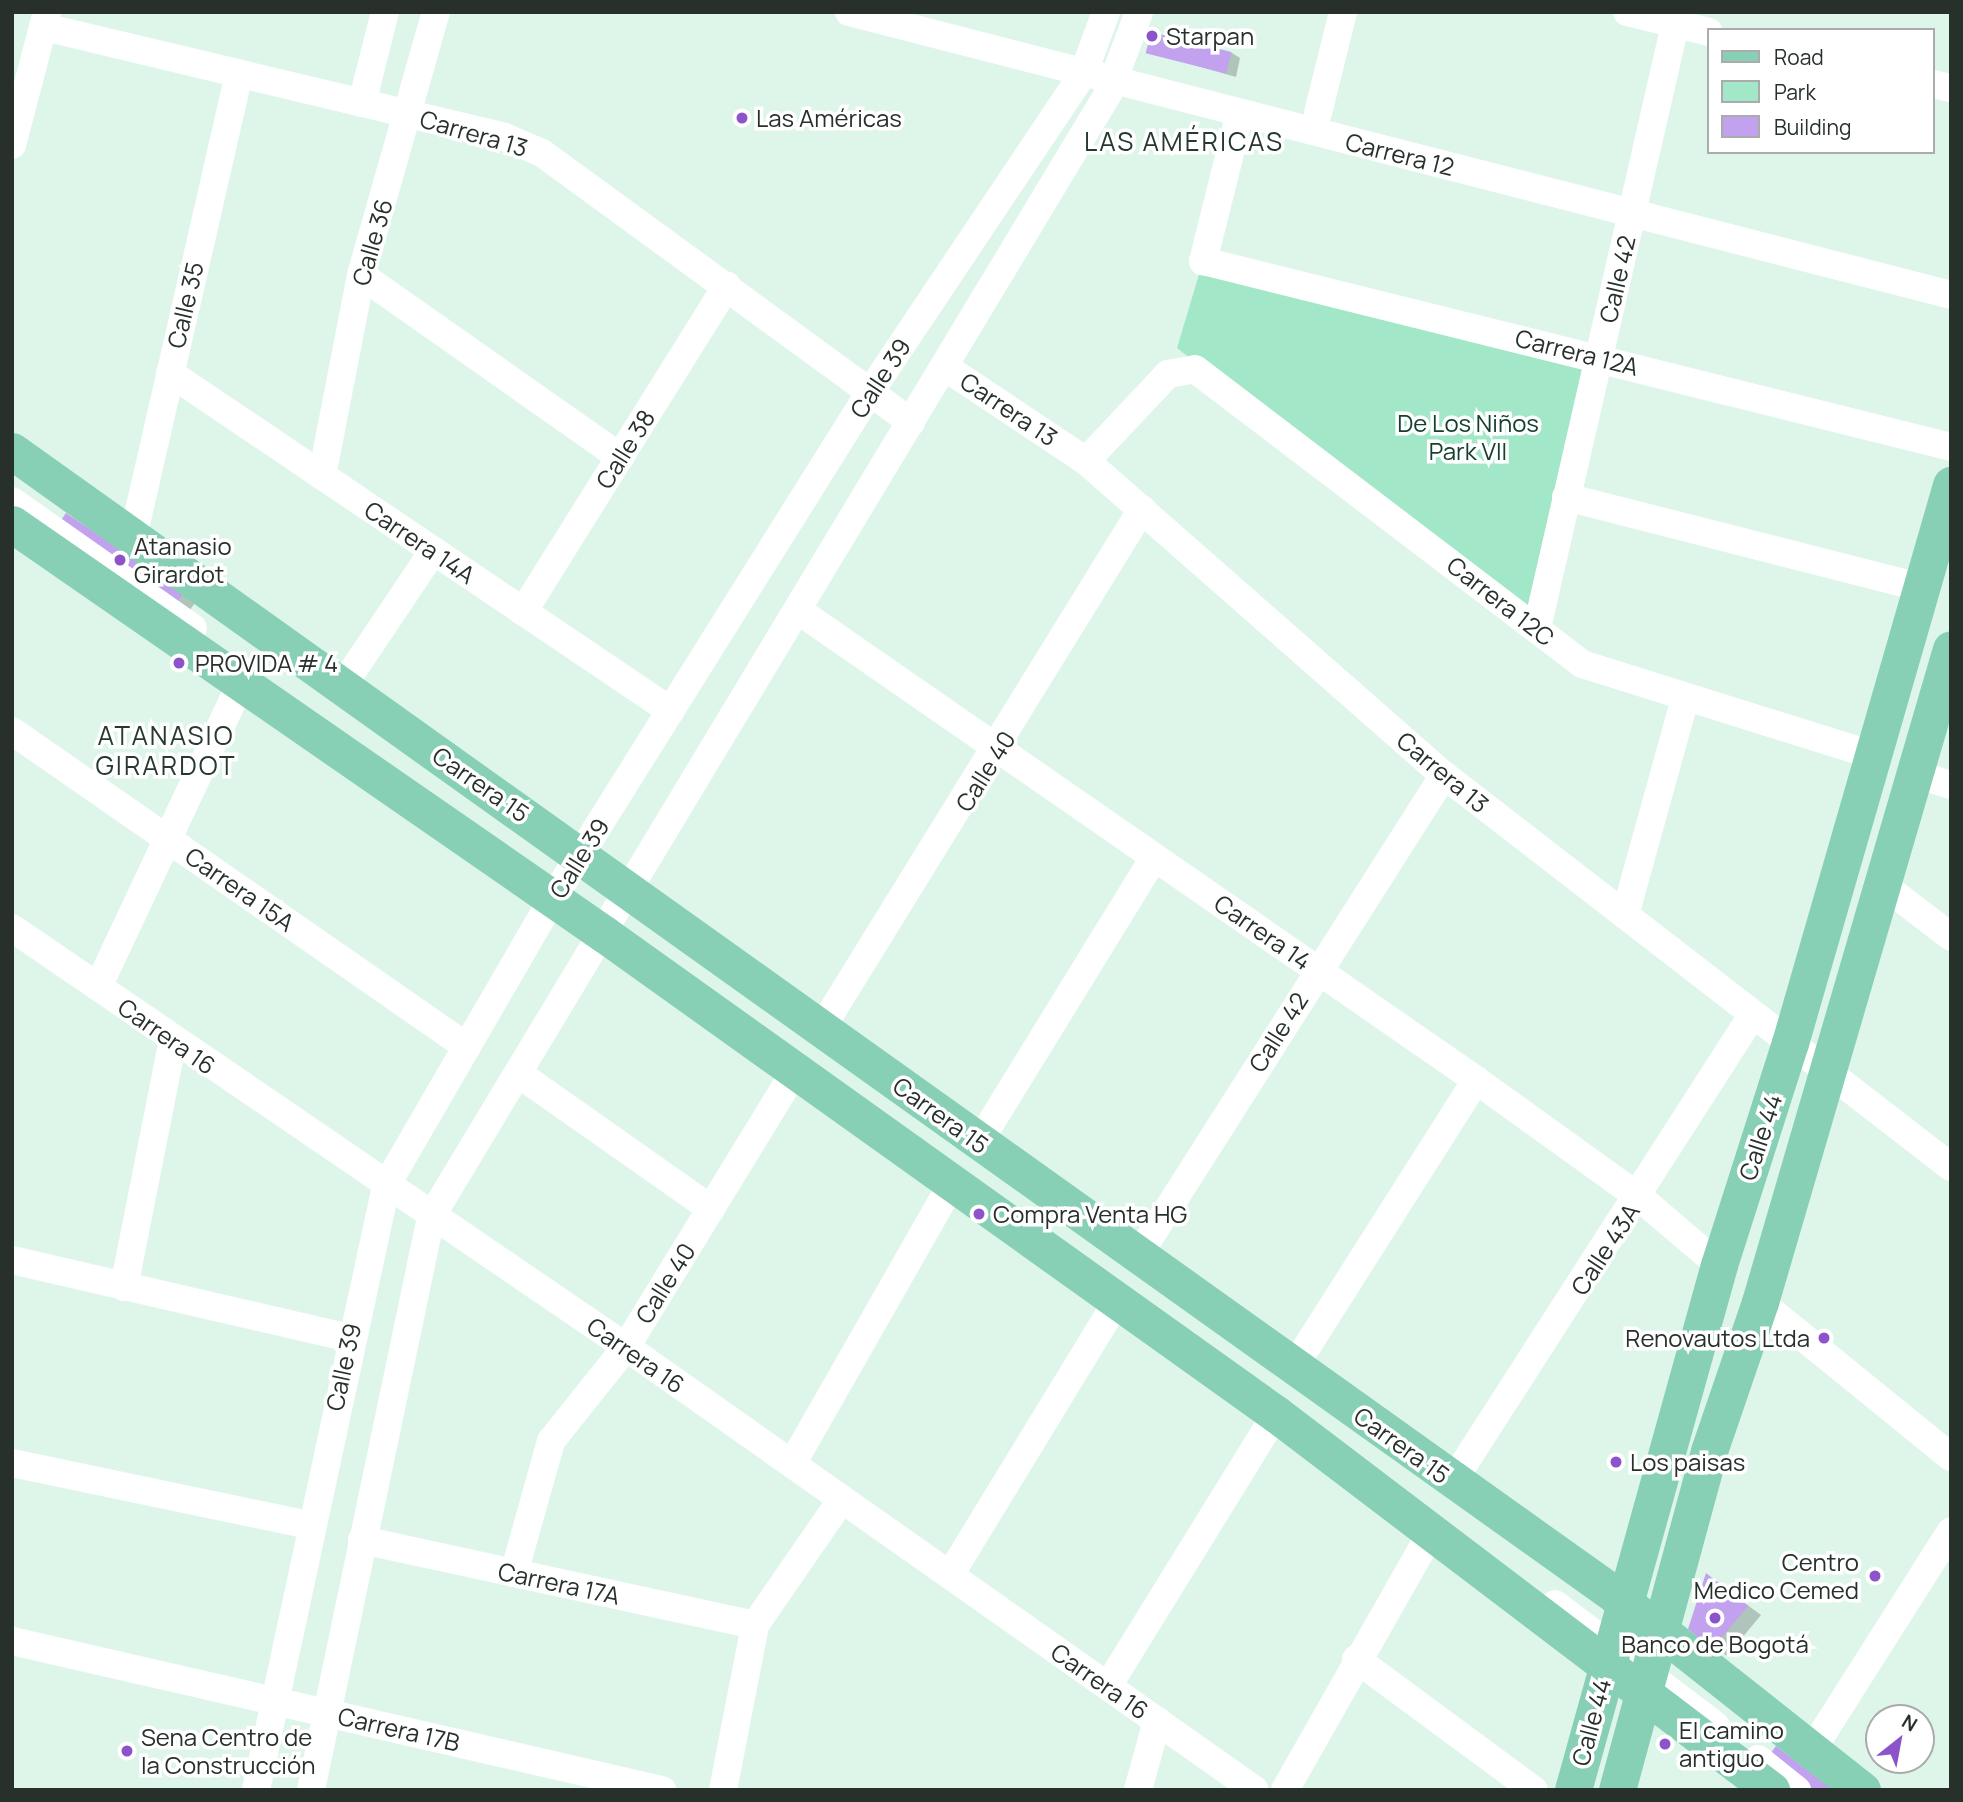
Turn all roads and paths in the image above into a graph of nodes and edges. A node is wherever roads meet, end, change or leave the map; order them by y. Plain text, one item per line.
1 (385, 12) edge
2 (436, 12) edge
3 (849, 12) edge
4 (1106, 12) edge
5 (1139, 12) edge
6 (1343, 12) edge
7 (1627, 12) edge
8 (1676, 18) edge
9 (46, 19) edge
10 (1708, 32) edge
11 (1089, 64) junction
12 (1119, 72) junction
13 (239, 74) junction
14 (362, 103) junction
15 (1240, 113) junction
16 (1318, 113) junction
17 (411, 115) junction
18 (12, 145) edge
19 (1634, 204) junction
20 (360, 275) junction
21 (1951, 276) edge
22 (727, 285) junction
23 (1951, 295) edge
24 (1598, 356) junction
25 (945, 367) junction
26 (170, 373) junction
27 (870, 391) junction
28 (911, 422) junction
29 (1951, 447) edge
30 (12, 451) edge
31 (620, 457) junction
32 (1086, 461) junction
33 (12, 472) edge
34 (321, 475) junction
35 (1951, 485) edge
36 (1566, 497) junction
37 (12, 500) edge
38 (1142, 509) junction
39 (12, 524) edge
40 (133, 537) junction
41 (433, 551) junction
42 (1920, 587) junction
43 (799, 611) junction
44 (523, 612) junction
45 (1537, 628) junction
46 (1951, 649) edge
47 (241, 682) junction
48 (342, 687) junction
49 (1685, 698) junction
50 (671, 710) junction
51 (12, 731) edge
52 (1000, 749) junction
53 (1873, 755) junction
54 (1915, 774) junction
55 (1444, 775) junction
56 (1951, 785) edge
57 (168, 839) junction
58 (1154, 857) junction
59 (567, 876) junction
60 (1882, 884) junction
61 (618, 913) junction
62 (1625, 915) junction
63 (14, 937) edge
64 (1951, 937) edge
65 (1317, 969) junction
66 (97, 987) junction
67 (1753, 1014) junction
68 (821, 1029) junction
69 (173, 1040) junction
70 (1790, 1043) junction
71 (467, 1047) junction
72 (794, 1071) junction
73 (1829, 1073) junction
74 (519, 1074) junction
75 (1476, 1080) junction
76 (979, 1142) junction
77 (1951, 1167) edge
78 (952, 1183) junction
79 (386, 1186) junction
80 (1639, 1197) junction
81 (711, 1209) junction
82 (432, 1217) junction
83 (1138, 1256) junction
84 (12, 1260) edge
85 (1718, 1265) junction
86 (124, 1287) junction
87 (1117, 1301) junction
88 (1760, 1302) junction
89 (349, 1338) junction
90 (626, 1347) junction
91 (1294, 1367) junction
92 (1276, 1414) junction
93 (1951, 1457) edge
94 (12, 1463) edge
95 (792, 1464) junction
96 (1453, 1481) junction
97 (842, 1499) junction
98 (310, 1525) junction
99 (1432, 1531) junction
100 (1951, 1531) edge
101 (362, 1540) junction
102 (514, 1573) junction
103 (950, 1575) junction
104 (755, 1625) junction
105 (1616, 1632) junction
106 (12, 1641) edge
107 (1356, 1659) junction
108 (1653, 1660) junction
109 (1108, 1686) junction
110 (274, 1700) junction
111 (327, 1713) junction
112 (1157, 1721) junction
113 (1812, 1750) junction
114 (256, 1790) edge
115 (310, 1790) edge
116 (662, 1790) edge
117 (723, 1790) edge
118 (1138, 1790) edge
119 (1255, 1790) edge
120 (1285, 1790) edge
121 (1534, 1790) edge
122 (1573, 1790) edge
123 (1617, 1790) edge
124 (1771, 1790) edge
125 (1797, 1790) edge
126 (1840, 1790) edge
127 (1862, 1790) edge

1 - 14 street
2 - 17 street, Calle 36
3 - 11 street, Carrera 12
4 - 11 street, Calle 39
5 - 12 street, Calle 39
6 - 16 street
7 - 8 street
8 - 10 street
8 - 19 street, Calle 42
9 - 13 street, Carrera 13
9 - 18 street
11 - 12 street, Carrera 12
11 - 27 street, Calle 39
12 - 15 street, Carrera 12
12 - 16 street, Carrera 12
12 - 25 street, Calle 39
13 - 14 street, Carrera 13
13 - 26 street, Calle 35
14 - 17 street, Carrera 13
15 - 19 street, Carrera 12
15 - 24 street, Carrera 12A
16 - 19 street, Carrera 12
17 - 20 street, Calle 36
17 - 22 street, Carrera 13
19 - 21 street, Carrera 12
19 - 23 street, Carrera 12
19 - 24 street, Calle 42
20 - 31 street
20 - 34 street, Calle 36
22 - 27 street, Carrera 13
22 - 31 street, Calle 38
24 - 29 street, Carrera 12A
24 - 36 street, Calle 42
25 - 28 street, Calle 39
25 - 32 street, Carrera 13
26 - 34 street, Carrera 14A
26 - 40 street, Calle 35
27 - 28 street, Carrera 13
27 - 50 street, Calle 39
28 - 43 street, Calle 39
30 - 40 main road, Carrera 15
31 - 44 street, Calle 38
32 - 38 street, Carrera 13
32 - 45 street, Carrera 12C
33 - 59 street
34 - 41 street, Carrera 14A
35 - 42 main road, Calle 44
36 - 42 street
36 - 45 street, Calle 42
37 - 59 street
38 - 52 street, Calle 40
38 - 55 street, Carrera 13
39 - 47 main road, Carrera 15
40 - 48 main road, Carrera 15
41 - 44 street, Carrera 14A
41 - 48 street
42 - 53 main road, Calle 44
43 - 52 street, Carrera 14
43 - 61 street, Calle 39
44 - 50 street, Carrera 14A
45 - 49 street, Carrera 12C
46 - 54 main road, Calle 44
47 - 57 street
47 - 59 main road, Carrera 15
48 - 59 main road, Carrera 15
49 - 53 street, Carrera 12C
49 - 62 street
50 - 59 street, Calle 39
51 - 57 street, Carrera 15A
52 - 58 street, Carrera 14
52 - 68 street, Calle 40
53 - 70 main road, Calle 44
54 - 56 street
54 - 60 main road, Calle 44
55 - 62 street, Carrera 13
55 - 65 street, Calle 42
57 - 66 street
57 - 71 street, Carrera 15A
58 - 65 street, Carrera 14
58 - 76 street
59 - 61 main road, Carrera 15
59 - 61 main road, Carrera 15
59 - 71 street, Calle 39
60 - 64 street
60 - 73 main road, Calle 44
61 - 68 main road, Carrera 15
61 - 72 main road, Carrera 15
61 - 74 street, Calle 39
61 - 105 street
62 - 67 street, Carrera 13
63 - 66 street, Carrera 16
65 - 75 street, Carrera 14
65 - 83 street, Calle 42
66 - 69 street, Carrera 16
67 - 70 street, Carrera 13
67 - 80 street, Calle 43A
68 - 76 main road, Carrera 15
69 - 79 street, Carrera 16
69 - 86 street
70 - 73 street, Carrera 13
70 - 85 main road, Calle 44
71 - 79 street, Calle 39
72 - 78 main road, Carrera 15
72 - 81 street, Calle 40
73 - 77 street, Carrera 13
73 - 88 main road, Calle 44
74 - 81 street
74 - 82 street, Calle 39
75 - 80 street, Carrera 14
75 - 91 street
76 - 83 main road, Carrera 15
78 - 87 main road, Carrera 15
78 - 95 street
79 - 82 street, Carrera 16
79 - 89 street, Calle 39
80 - 85 street, Carrera 14
80 - 96 street, Calle 43A
81 - 90 street, Calle 40
82 - 90 street, Carrera 16
82 - 101 street, Calle 39
83 - 91 main road, Carrera 15
84 - 86 street
85 - 105 main road, Calle 44
86 - 89 street
87 - 92 main road, Carrera 15
87 - 103 street
88 - 93 street
88 - 108 main road, Calle 44
89 - 98 street, Calle 39
90 - 95 street, Carrera 16
90 - 102 street, Calle 40
91 - 96 main road, Carrera 15
92 - 99 main road, Carrera 15
92 - 109 street
94 - 98 street
95 - 97 street, Carrera 16
96 - 105 main road, Carrera 15
97 - 103 street, Carrera 16
97 - 104 street
98 - 110 street, Calle 39
99 - 105 main road, Carrera 15
99 - 107 street
100 - 113 street
101 - 102 street, Carrera 17A
101 - 111 street, Calle 39
102 - 104 street, Carrera 17A
103 - 109 street, Carrera 16
104 - 117 street
105 - 108 main road, Carrera 15
105 - 108 main road, Carrera 15
105 - 122 main road, Calle 44
106 - 110 street, Carrera 17B
107 - 120 street
107 - 121 street
108 - 113 main road, Carrera 15
108 - 123 main road, Calle 44
108 - 124 main road, Carrera 15
108 - 125 street
108 - 126 street
109 - 112 street, Carrera 16
110 - 111 street, Carrera 17B
110 - 114 street, Calle 39
111 - 115 street, Calle 39
111 - 116 street, Carrera 17B
112 - 118 street
112 - 119 street, Carrera 16
113 - 127 main road, Carrera 15

